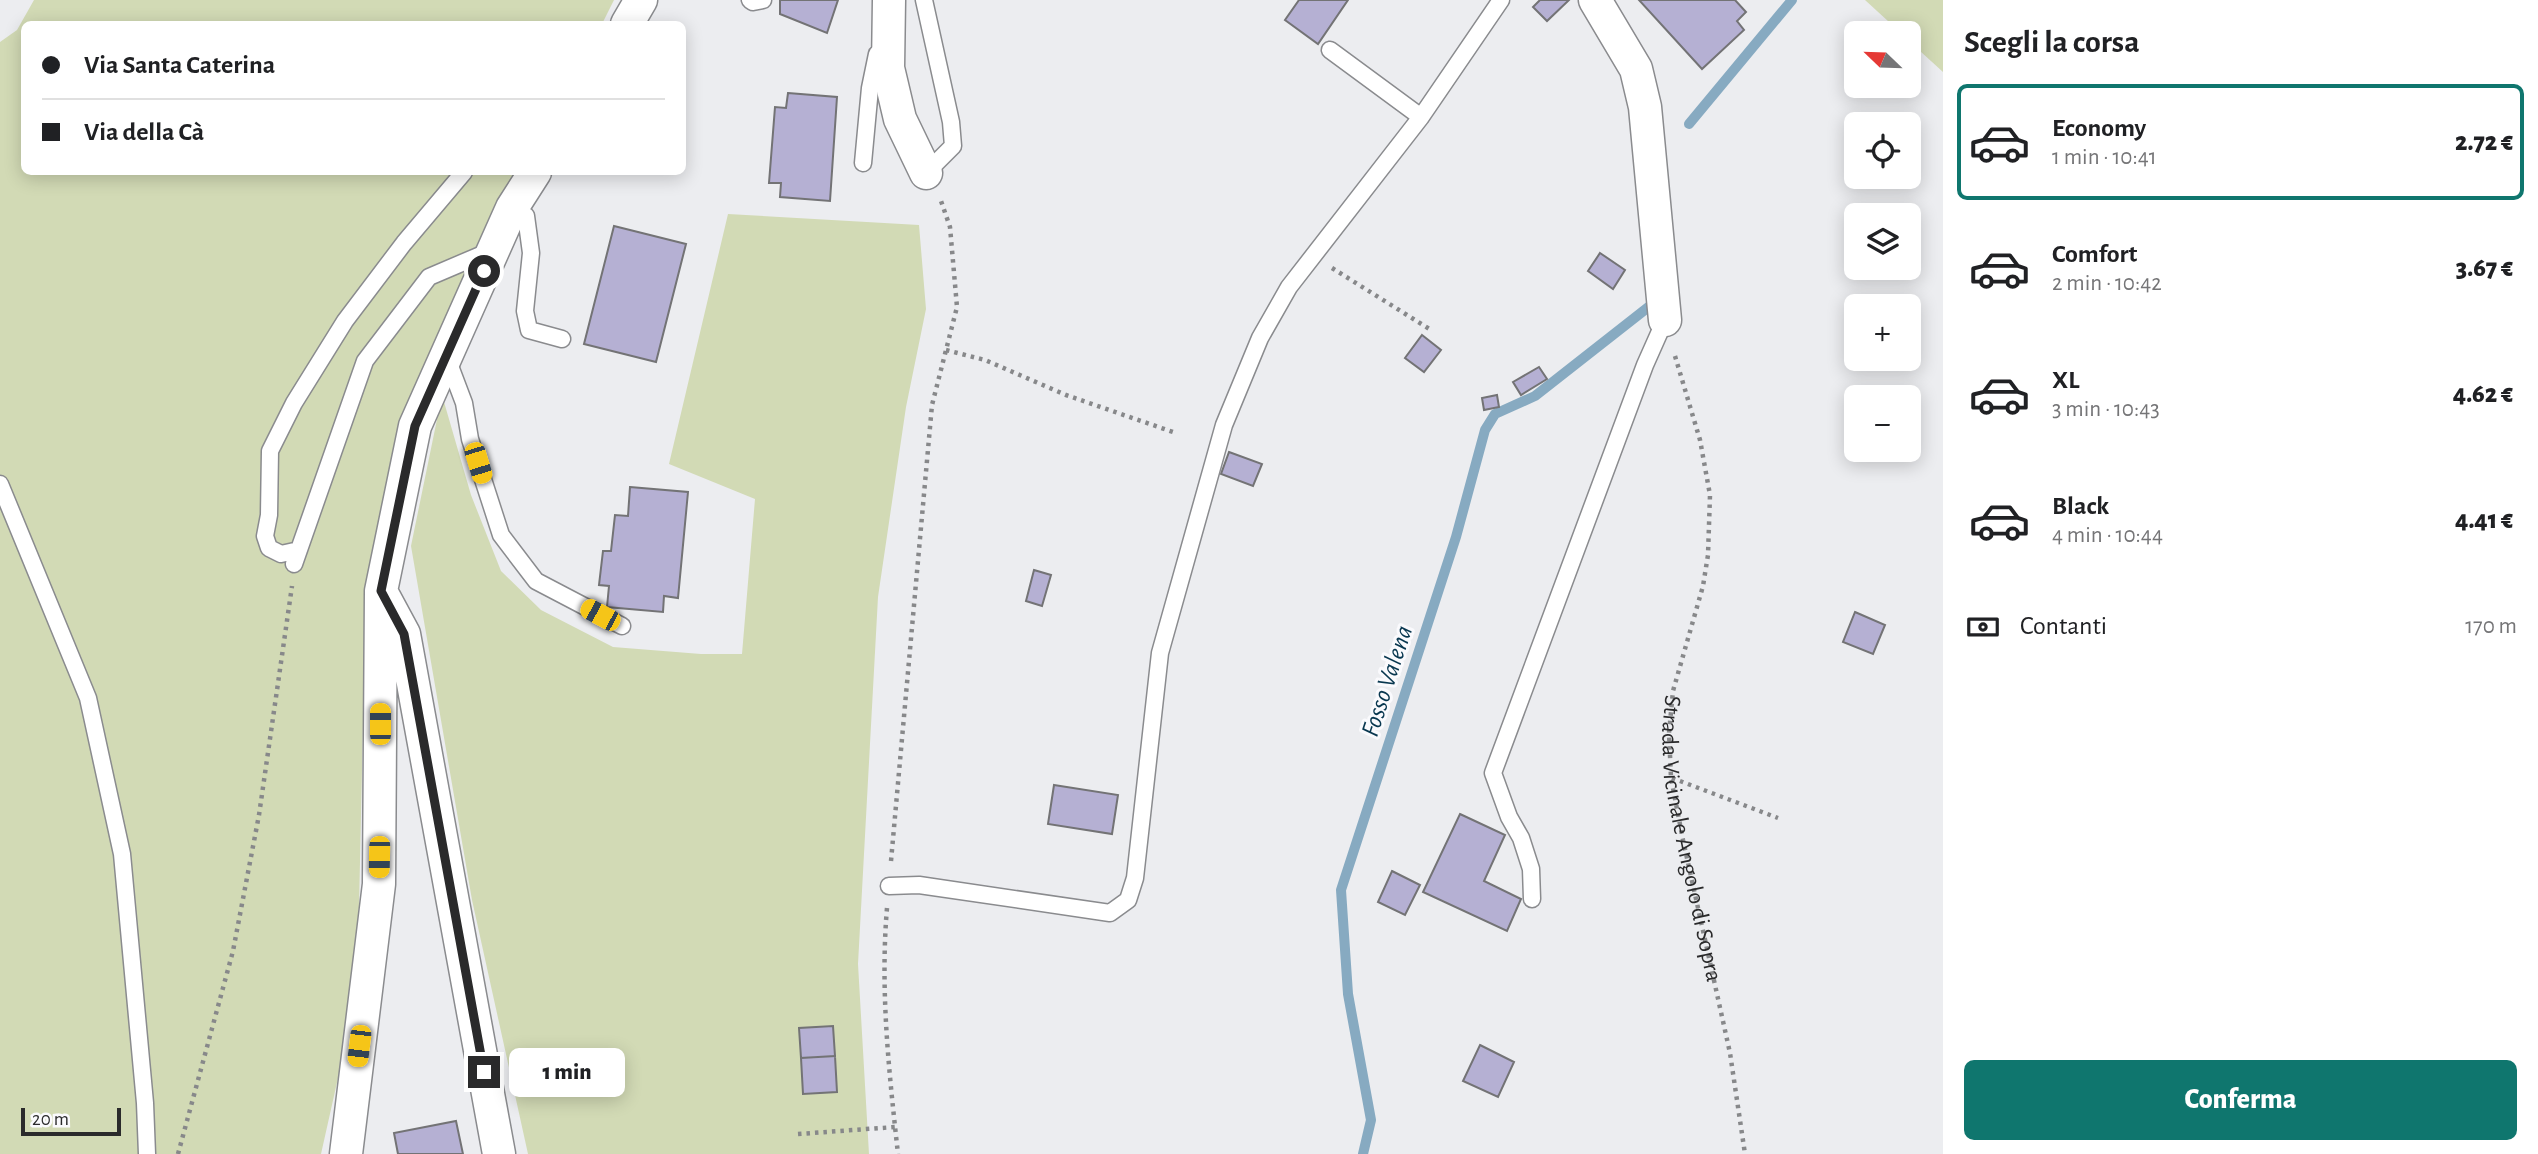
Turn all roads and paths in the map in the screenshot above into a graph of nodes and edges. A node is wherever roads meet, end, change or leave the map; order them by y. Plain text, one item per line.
1 (641, 0) edge
2 (750, 0) edge
3 (763, 0) edge
4 (889, 0) edge
5 (924, 0) edge
6 (1501, 0) edge
7 (1594, 0) edge
8 (629, 21) edge
9 (1329, 50) dead end
10 (1421, 117) junction
11 (863, 163) dead end
12 (926, 173) junction
13 (461, 175) edge
14 (533, 175) edge
15 (512, 208) junction
16 (493, 250) junction
17 (1313, 257) junction
18 (1665, 320) joint
19 (1431, 330) dead end
20 (562, 339) dead end
21 (946, 350) junction
22 (446, 356) junction
23 (1676, 360) dead end
24 (1173, 432) dead end
25 (0, 484) edge
26 (297, 557) junction
27 (381, 591) junction
28 (622, 626) dead end
29 (1671, 778) junction
30 (1778, 818) dead end
31 (889, 886) junction
32 (1532, 899) dead end
33 (895, 1127) junction
34 (797, 1134) dead end
35 (147, 1154) edge
36 (178, 1154) edge
37 (346, 1154) edge
38 (499, 1154) edge
39 (898, 1154) edge
40 (1745, 1154) edge

1 - 8 street
2 - 3 lane
4 - 11 lane
4 - 12 street
5 - 12 lane
6 - 10 lane
7 - 18 street
9 - 10 lane
10 - 17 lane
12 - 21 path
13 - 26 lane
14 - 15 street
15 - 16 street
15 - 20 lane
16 - 22 street
16 - 26 lane
17 - 19 path
17 - 31 lane
18 - 32 lane
21 - 24 path
21 - 31 path
22 - 27 street
22 - 28 lane
23 - 29 path, Strada Vicinale Angolo di Sopra
25 - 35 lane
26 - 36 path
27 - 37 street
27 - 38 street
29 - 30 path
29 - 40 path, Strada Vicinale Angolo di Sopra
31 - 33 path
33 - 34 path
33 - 39 path

